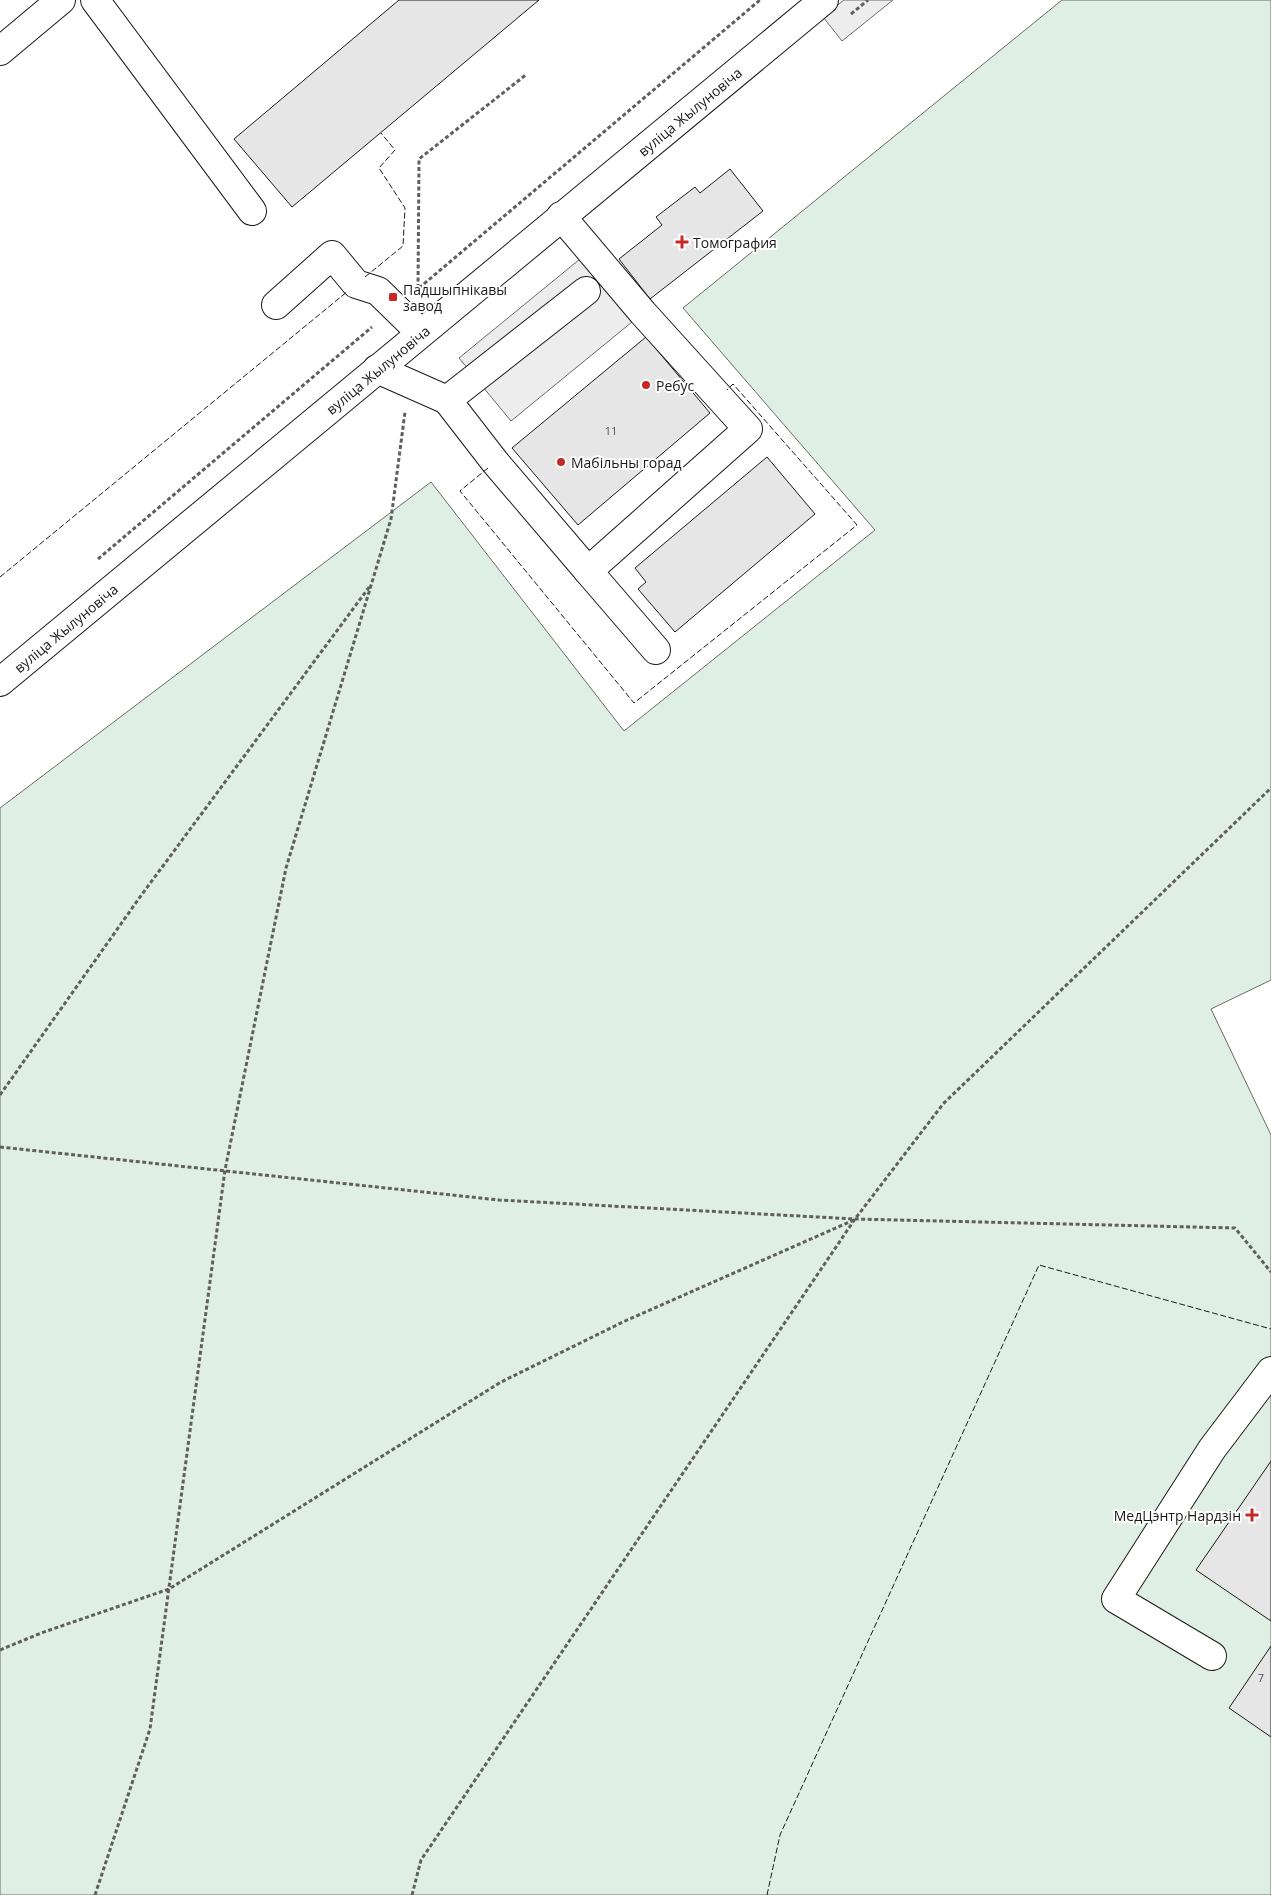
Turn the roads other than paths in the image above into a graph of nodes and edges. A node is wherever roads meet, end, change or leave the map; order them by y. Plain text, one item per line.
1 (61, 0) edge
2 (95, 0) edge
3 (824, 0) edge
4 (0, 51) edge
5 (252, 211) dead end
6 (561, 216) junction
7 (586, 291) dead end
8 (276, 306) dead end
9 (421, 333) junction
10 (377, 369) junction
11 (447, 400) junction
12 (588, 571) junction
13 (656, 650) dead end
14 (0, 682) edge
15 (1271, 1371) edge
16 (1212, 1656) dead end

1 - 4 street
2 - 5 street
3 - 6 street, вуліца Жылуновіча
6 - 9 street, вуліца Жылуновіча
6 - 12 street
7 - 11 street
8 - 9 street
9 - 10 street, вуліца Жылуновіча
10 - 11 street
10 - 14 street, вуліца Жылуновіча
11 - 12 street
12 - 13 street
15 - 16 street

